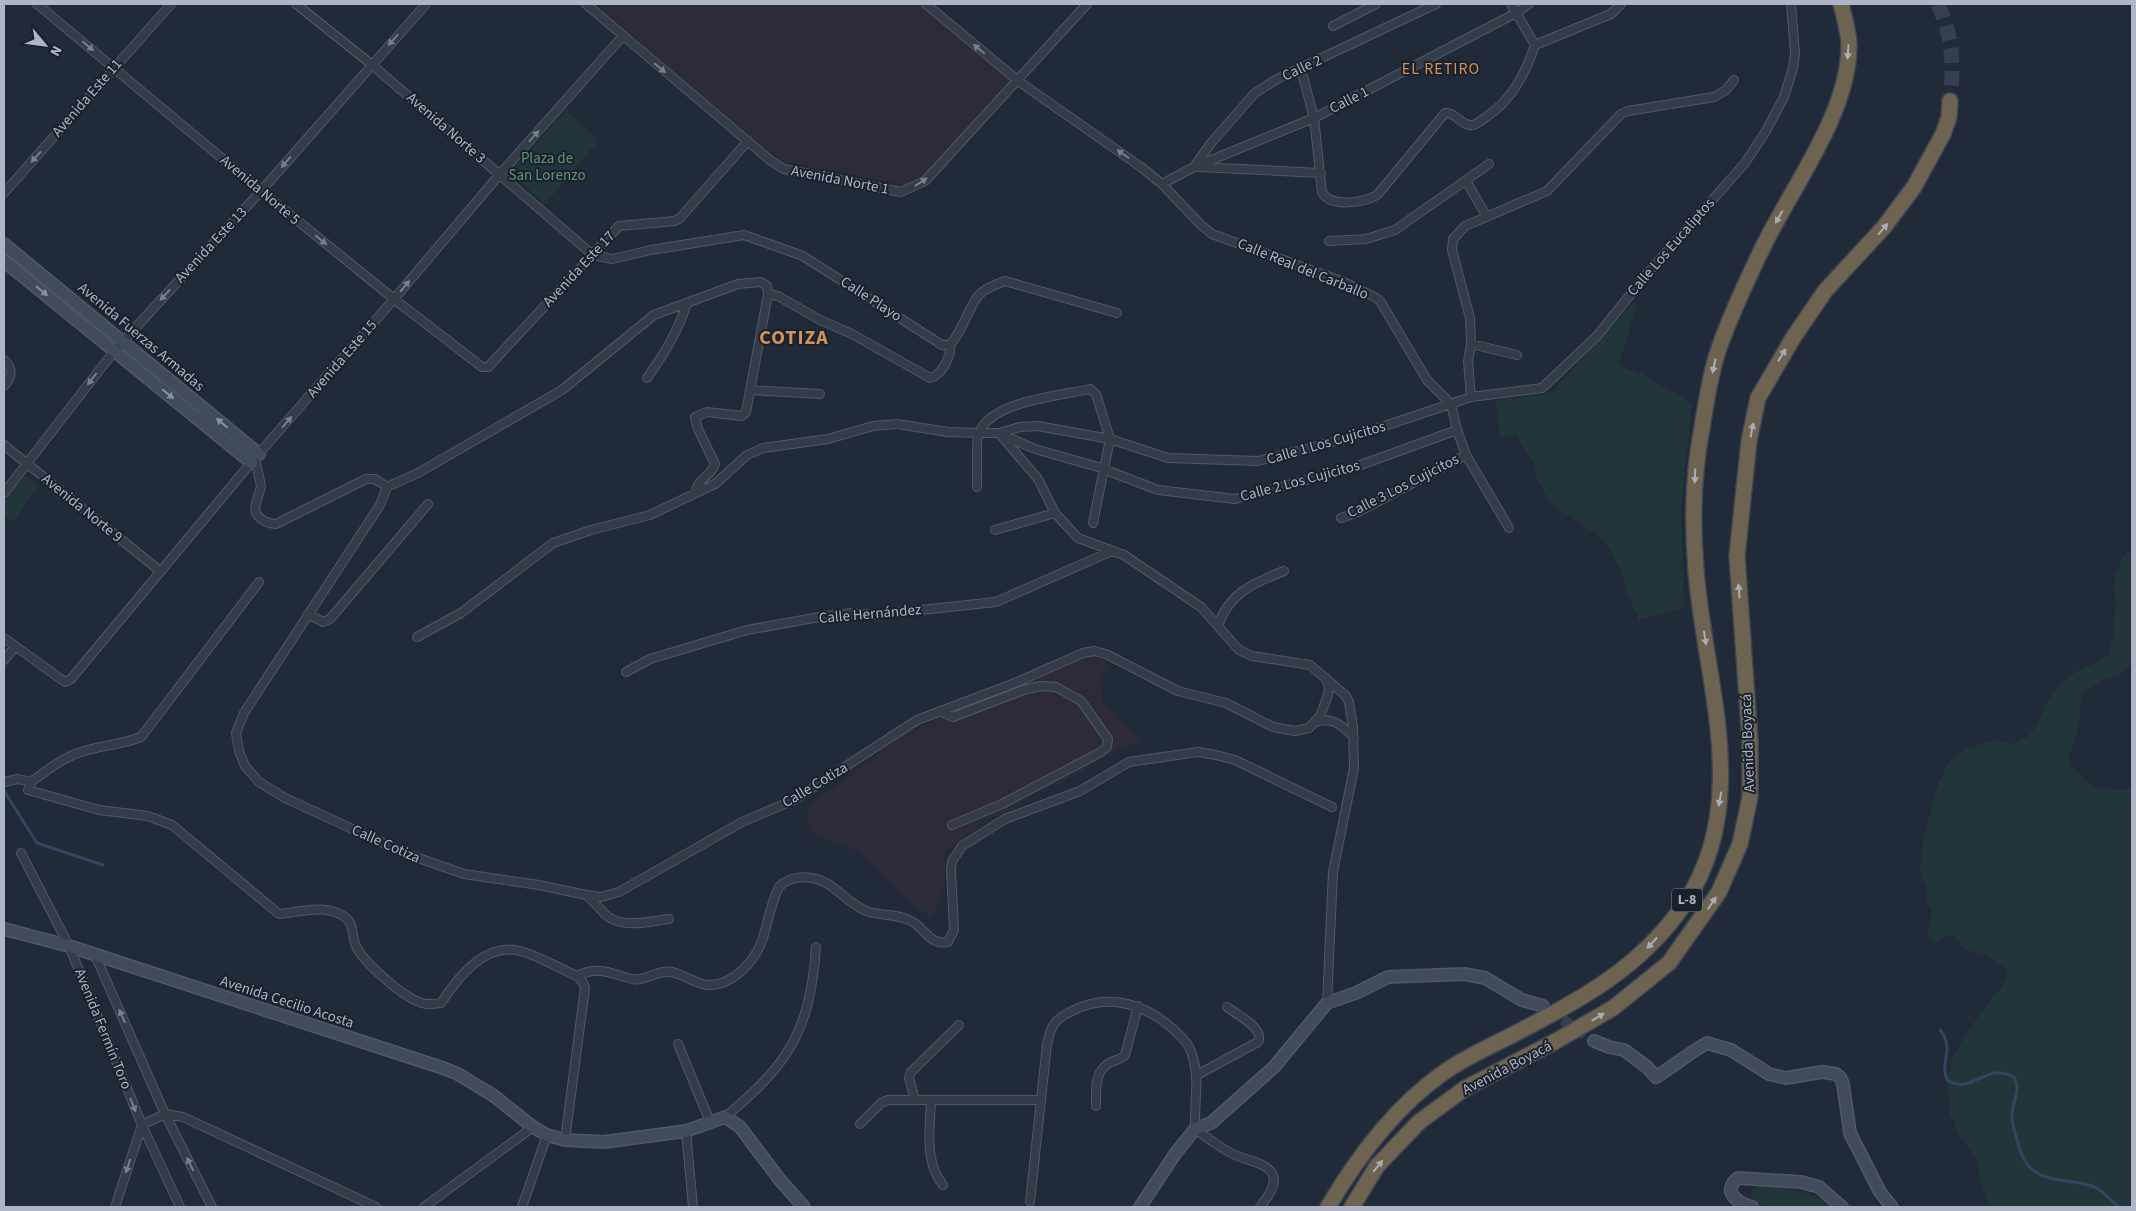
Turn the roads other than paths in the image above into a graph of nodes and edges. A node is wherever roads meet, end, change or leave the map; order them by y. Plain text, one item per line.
1 (38, 4) edge
2 (171, 4) edge
3 (296, 4) edge
4 (426, 4) edge
5 (586, 4) edge
6 (926, 4) edge
7 (1088, 4) edge
8 (1376, 4) edge
9 (1436, 4) edge
10 (1511, 4) edge
11 (1529, 4) edge
12 (1620, 4) edge
13 (1785, 4) edge
14 (1841, 4) edge
15 (1791, 7) edge
16 (1516, 13) junction
17 (1333, 26) dead end
18 (622, 36) junction
19 (1535, 45) junction
20 (371, 64) junction
21 (114, 68) junction
22 (1301, 69) junction
23 (1016, 80) junction
24 (1734, 80) dead end
25 (1950, 101) tunnel mouth
26 (1314, 118) junction
27 (748, 141) junction
28 (1489, 164) dead end
29 (1194, 167) junction
30 (1321, 173) junction
31 (500, 174) junction
32 (1466, 181) junction
33 (1162, 184) junction
34 (261, 191) junction
35 (4, 193) edge
36 (1487, 217) junction
37 (1329, 241) dead end
38 (4, 244) edge
39 (594, 255) junction
40 (4, 261) edge
41 (768, 294) junction
42 (394, 299) junction
43 (687, 303) junction
44 (1117, 313) dead end
45 (123, 341) junction
46 (950, 344) junction
47 (1471, 344) junction
48 (115, 350) junction
49 (1517, 355) dead end
50 (4, 360) edge
51 (488, 367) joint
52 (647, 378) dead end
53 (4, 386) edge
54 (751, 390) junction
55 (820, 394) dead end
56 (1471, 397) junction
57 (1451, 404) junction
58 (1456, 430) junction
59 (978, 433) junction
60 (999, 433) junction
61 (1110, 439) junction
62 (4, 445) edge
63 (1466, 454) junction
64 (255, 458) junction
65 (26, 463) junction
66 (1103, 469) junction
67 (387, 487) junction
68 (977, 487) dead end
69 (4, 493) edge
70 (695, 493) junction
71 (428, 504) dead end
72 (1055, 513) junction
73 (1341, 518) dead end
74 (1093, 523) dead end
75 (1509, 528) dead end
76 (995, 530) dead end
77 (1112, 551) junction
78 (160, 571) junction
79 (1284, 571) dead end
80 (259, 582) dead end
81 (308, 614) junction
82 (1218, 626) junction
83 (417, 636) dead end
84 (4, 638) edge
85 (14, 647) junction
86 (4, 660) edge
87 (626, 672) dead end
88 (1326, 678) junction
89 (939, 711) junction
90 (1316, 722) junction
91 (1354, 737) junction
92 (4, 782) edge
93 (31, 782) junction
94 (1332, 807) dead end
95 (952, 825) dead end
96 (22, 853) dead end
97 (586, 895) junction
98 (670, 919) dead end
99 (4, 929) edge
100 (69, 946) junction
101 (816, 946) dead end
102 (95, 955) junction
103 (577, 976) junction
104 (1327, 1003) junction
105 (1138, 1006) junction
106 (1543, 1006) tunnel mouth
107 (1227, 1007) dead end
108 (959, 1024) dead end
109 (1594, 1041) tunnel mouth
110 (678, 1044) dead end
111 (1197, 1075) junction
112 (915, 1100) junction
113 (930, 1100) junction
114 (1041, 1100) junction
115 (1096, 1106) dead end
116 (165, 1114) junction
117 (725, 1117) junction
118 (710, 1122) junction
119 (860, 1124) dead end
120 (142, 1125) junction
121 (533, 1127) junction
122 (1195, 1129) junction
123 (686, 1131) junction
124 (547, 1135) junction
125 (565, 1140) junction
126 (943, 1185) dead end
127 (1030, 1202) dead end
128 (115, 1207) edge
129 (180, 1207) edge
130 (212, 1207) edge
131 (376, 1207) edge
132 (424, 1207) edge
133 (522, 1207) edge
134 (693, 1207) edge
135 (804, 1207) edge
136 (1140, 1207) edge
137 (1260, 1207) edge
138 (1328, 1207) edge
139 (1352, 1207) edge
140 (1752, 1207) edge
141 (1842, 1207) edge
142 (1892, 1207) edge

1 -> 21 street, Avenida Norte 5
2 - 21 street, Avenida Este 11
3 - 20 street, Avenida Norte 3
4 -> 20 street, Avenida Este 13
5 - 18 street, Avenida Norte 1
23 -> 6 street, Calle Real del Carballo
7 - 23 street, Avenida Norte 1
8 - 17 street
9 - 22 street, Calle 2
10 - 16 street
11 - 16 street, Calle 1
12 - 19 street
13 - 15 street
14 -> 138 highway, Avenida Boyacá / L-8
15 - 56 street, Calle Los Eucaliptos
16 - 19 street
16 - 26 street, Calle 1
18 -> 27 street, Avenida Norte 1
31 -> 18 street, Avenida Este 15
19 - 30 street
20 - 31 street, Avenida Norte 3
20 -> 34 street, Avenida Este 13
21 - 34 street, Avenida Norte 5
21 -> 35 street, Avenida Este 11
22 - 26 street
22 - 29 street, Calle 2
27 -> 23 street, Avenida Norte 1
33 -> 23 street, Calle Real del Carballo
24 - 36 street
139 -> 25 highway, Avenida Boyacá / L-8
26 - 29 street, Calle 1
26 - 30 street
27 - 39 street, Avenida Este 17
28 - 32 street
29 - 30 street
29 - 33 street, Calle 1
31 - 39 street, Avenida Norte 3
42 -> 31 street, Avenida Este 15
32 - 36 street
32 - 37 street
33 - 57 street, Calle Real del Carballo
34 -> 42 street, Avenida Norte 5
34 -> 45 street, Avenida Este 13
36 - 47 street
38 - 45 main road, Avenida Fuerzas Armadas
39 - 46 street, Calle Playo
39 - 51 street, Avenida Este 17
40 -> 48 main road, Avenida Fuerzas Armadas
41 - 43 street
41 - 46 street
41 - 54 street
42 - 51 street, Avenida Norte 5
64 -> 42 street, Avenida Este 15
43 - 52 street
43 - 67 street
44 - 46 street
45 - 48 street, Avenida Este 13
64 -> 45 main road, Avenida Fuerzas Armadas
47 - 49 street
47 - 56 street
48 -> 64 main road, Avenida Fuerzas Armadas
48 -> 65 street, Avenida Este 13
50 - 53 street
54 - 55 street
54 - 70 street
56 - 57 street, Calle Los Eucaliptos
57 - 58 street
57 - 61 street, Calle 1 Los Cujicitos
58 - 63 street
58 - 66 street, Calle 2 Los Cujicitos
59 - 60 street
59 - 61 street
59 - 68 street
59 - 70 street
60 - 61 street, Calle 1 Los Cujicitos
60 - 66 street, Calle 2 Los Cujicitos
60 - 72 street
61 - 66 street
62 - 65 street, Avenida Norte 9
63 - 73 street, Calle 3 Los Cujicitos
63 - 75 street
64 - 67 street
64 - 78 street, Avenida Este 15
65 - 69 street, Avenida Este 13
65 - 78 street, Avenida Norte 9
66 - 74 street
67 - 81 street, Calle Cotiza
70 - 83 street
71 - 81 street
72 - 76 street
72 - 77 street
77 - 82 street
77 - 87 street, Calle Hernández
78 - 85 street, Avenida Este 15
79 - 82 street
80 - 93 street
81 - 97 street, Calle Cotiza
82 - 88 street
84 - 85 street
85 - 86 street
88 - 90 street
88 - 91 street
89 - 90 street, Calle Cotiza
89 - 95 street
89 - 97 street, Calle Cotiza
90 - 91 street
91 - 104 street
92 - 93 street
93 - 103 street
94 - 103 street
96 - 100 street, Avenida Fermín Toro
97 - 98 street
99 - 100 main road, Avenida Cecilio Acosta
100 - 102 main road, Avenida Cecilio Acosta
100 -> 120 street, Avenida Fermín Toro
101 - 117 street
116 -> 102 street, Avenida Fermín Toro
102 - 121 main road, Avenida Cecilio Acosta
103 - 125 street
104 - 106 main road
104 - 122 main road
105 - 111 street
105 - 114 street
105 - 115 street
107 - 111 street
108 - 112 street
109 - 142 main road
110 - 118 street
111 - 122 street
112 - 113 street
112 - 119 street
113 - 114 street
113 - 126 street
114 - 127 street
116 - 120 street
130 -> 116 street, Avenida Fermín Toro
116 - 131 street
117 - 118 main road, Avenida Cecilio Acosta
117 - 135 main road
118 - 123 main road, Avenida Cecilio Acosta
120 -> 128 street
120 - 129 street, Avenida Fermín Toro
121 - 124 main road, Avenida Cecilio Acosta
121 - 132 street
122 - 136 main road
122 - 137 street
123 - 125 main road, Avenida Cecilio Acosta
123 - 134 street
124 - 125 main road, Avenida Cecilio Acosta
124 - 133 street
140 - 141 main road

